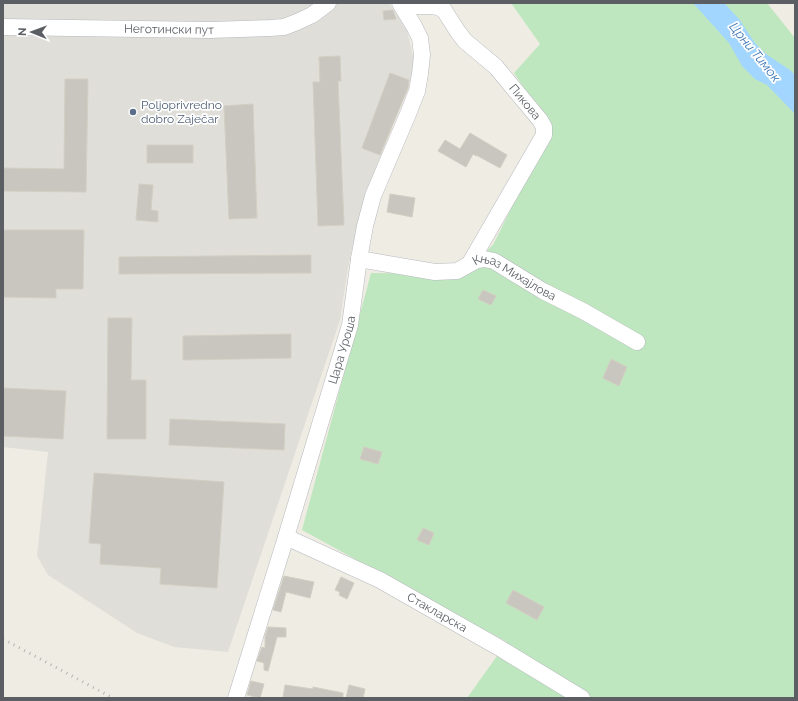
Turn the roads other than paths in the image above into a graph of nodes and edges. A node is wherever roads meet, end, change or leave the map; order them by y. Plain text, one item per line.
1 (328, 3) edge
2 (402, 5) edge
3 (3, 27) edge
4 (359, 259) junction
5 (470, 264) junction
6 (637, 342) dead end
7 (286, 536) junction
8 (236, 698) edge
9 (582, 698) edge

1 - 3 street, Неготински пут
2 - 4 street, Цара Уроша
2 - 5 street, Пикова
4 - 5 street, Књаз Михајлова
4 - 7 street, Цара Уроша
5 - 6 street, Књаз Михајлова
7 - 8 street, Цара Уроша
7 - 9 street, Стакларска

